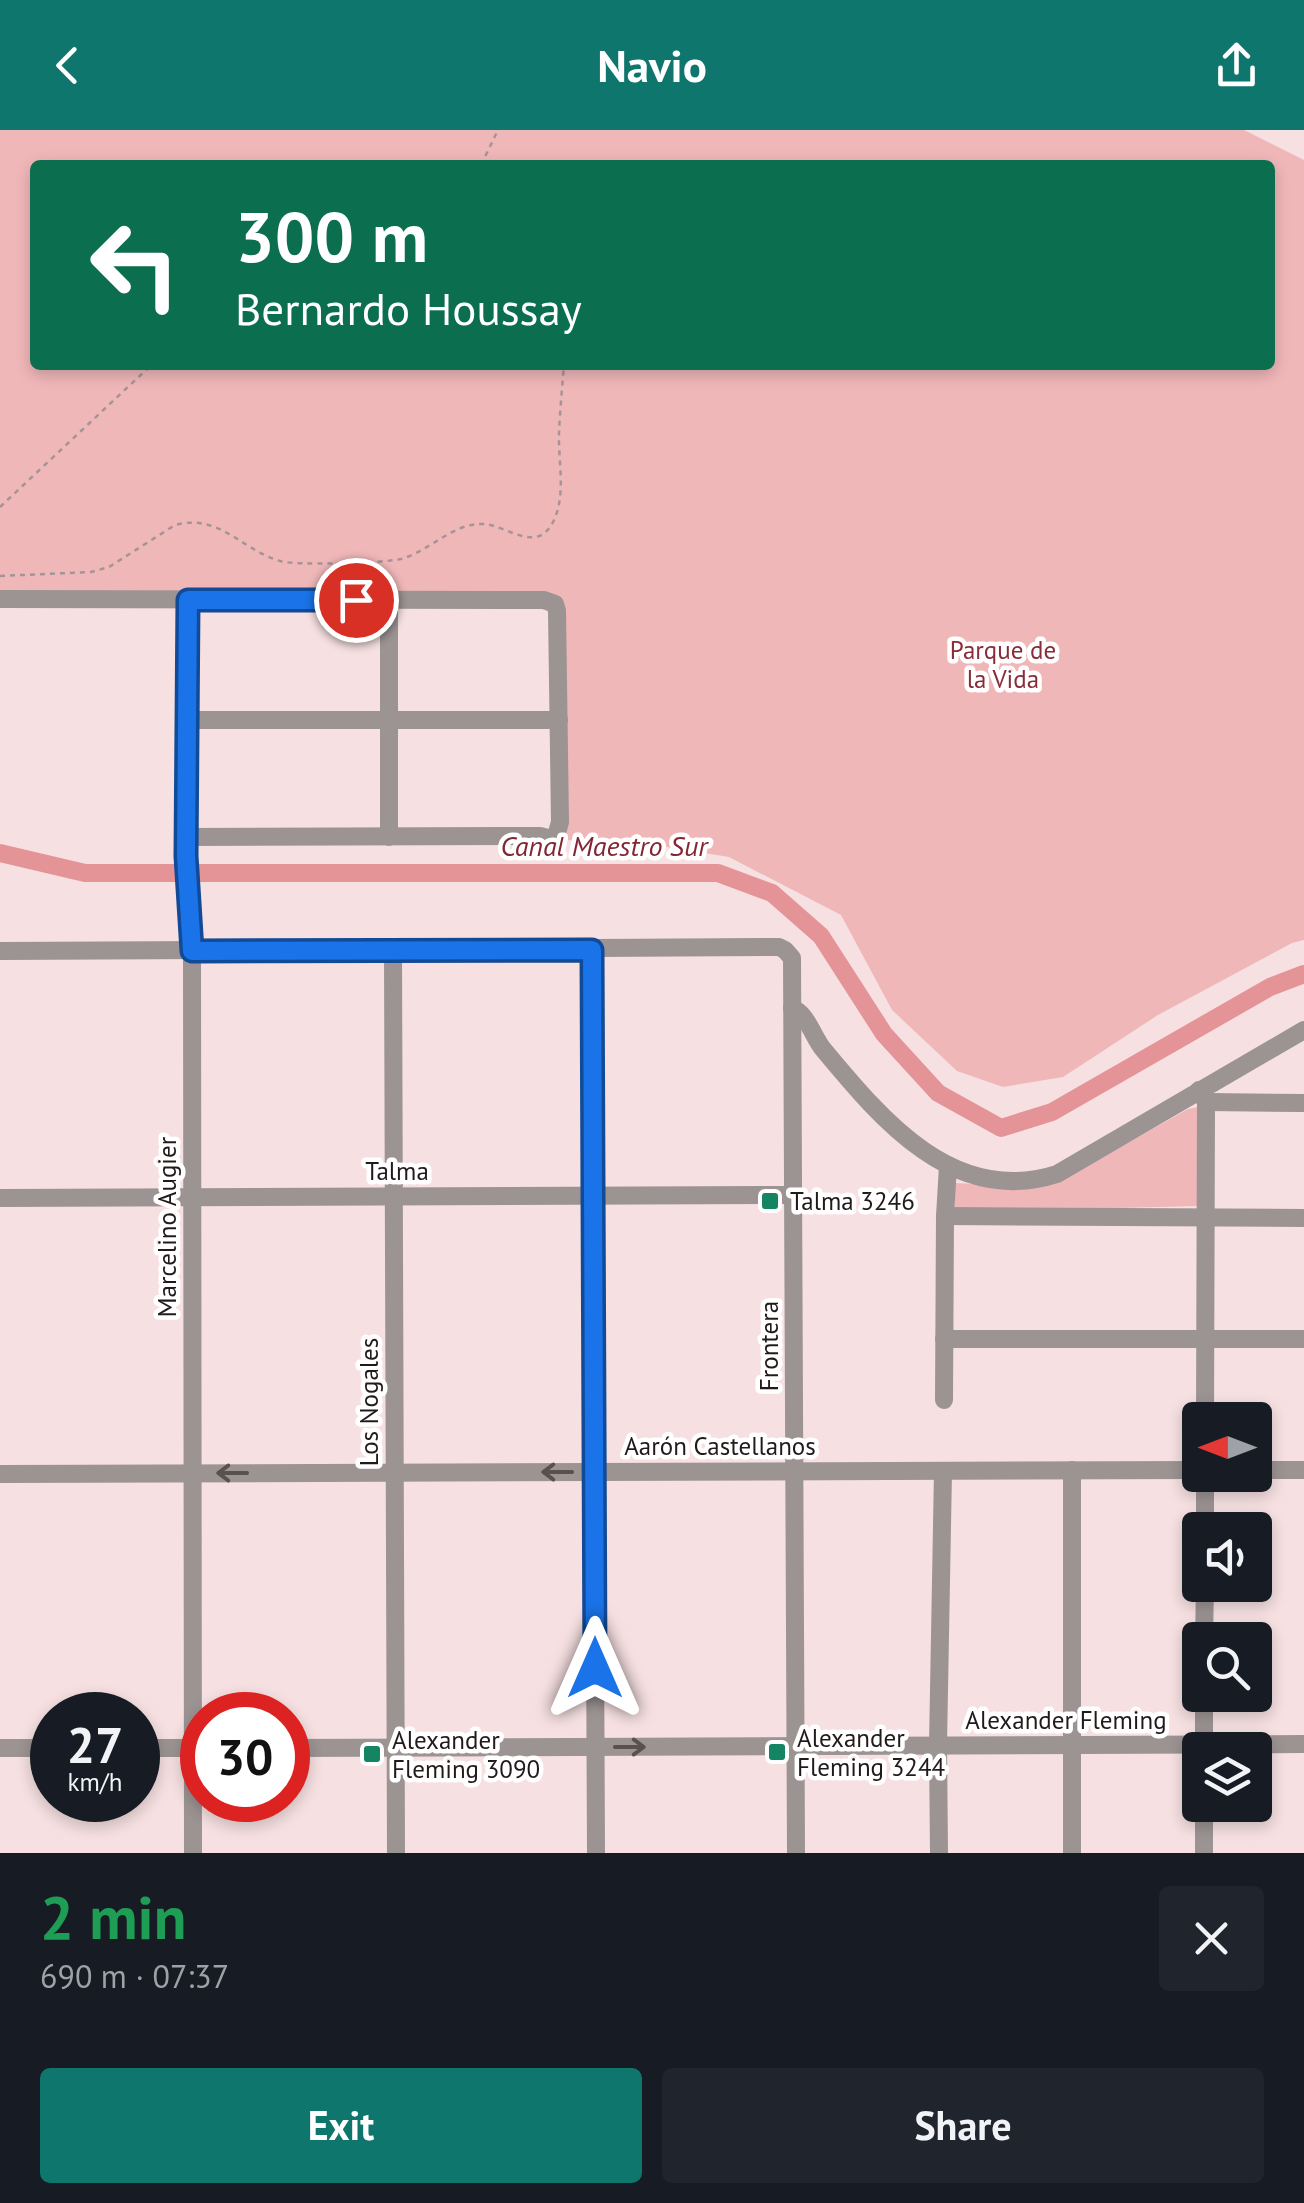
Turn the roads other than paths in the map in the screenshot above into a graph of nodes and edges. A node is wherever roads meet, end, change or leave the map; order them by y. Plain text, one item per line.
1 (0, 599) edge
2 (188, 600) junction
3 (390, 600) junction
4 (188, 720) junction
5 (390, 720) junction
6 (559, 720) junction
7 (390, 838) junction
8 (187, 847) junction
9 (394, 950) junction
10 (592, 950) junction
11 (192, 951) junction
12 (0, 952) edge
13 (792, 1008) junction
14 (1304, 1030) edge
15 (1202, 1096) junction
16 (1304, 1102) edge
17 (948, 1166) junction
18 (393, 1196) junction
19 (593, 1196) junction
20 (794, 1196) junction
21 (192, 1197) junction
22 (0, 1198) edge
23 (945, 1216) junction
24 (1206, 1218) junction
25 (1304, 1218) edge
26 (944, 1339) junction
27 (1205, 1339) junction
28 (1304, 1339) edge
29 (944, 1400) dead end
30 (1205, 1402) edge
31 (1072, 1470) junction
32 (1272, 1470) edge
33 (1304, 1470) edge
34 (794, 1471) junction
35 (943, 1471) junction
36 (594, 1472) junction
37 (1182, 1472) edge
38 (192, 1473) junction
39 (395, 1473) junction
40 (0, 1474) edge
41 (197, 1692) edge
42 (1304, 1744) edge
43 (1072, 1745) junction
44 (1272, 1745) edge
45 (595, 1746) junction
46 (796, 1746) junction
47 (938, 1746) junction
48 (396, 1747) junction
49 (1182, 1747) edge
50 (0, 1748) edge
51 (30, 1748) edge
52 (310, 1748) edge
53 (194, 1822) edge
54 (1204, 1822) edge
55 (193, 1853) edge
56 (396, 1853) edge
57 (596, 1853) edge
58 (796, 1853) edge
59 (939, 1853) edge
60 (1072, 1853) edge
61 (1204, 1853) edge

1 - 2 street
2 - 3 street
2 - 4 street, Marcelino Augier
3 - 5 street
3 - 6 street
4 - 5 street
4 - 8 street, Marcelino Augier
5 - 6 street
5 - 7 street
6 - 7 street
7 - 8 street
8 - 11 street, Marcelino Augier
9 - 10 street
9 - 11 street
9 - 18 street, Los Nogales
10 - 13 street, Frontera
10 - 19 street
11 - 12 street
11 - 21 street, Marcelino Augier
13 - 17 street
13 - 20 street, Frontera
14 - 15 street
15 - 16 street
15 - 17 street
15 - 24 street
17 - 23 street
18 - 19 street, Talma
18 - 21 street, Talma
18 - 39 street, Los Nogales
19 - 20 street, Talma
19 - 36 street
20 - 34 street, Frontera
21 - 22 street, Talma
21 - 38 street, Marcelino Augier
23 - 24 street
23 - 26 street
24 - 25 street
24 - 27 street
26 - 27 street
26 - 29 street
27 - 28 street
27 - 30 street
31 - 35 street, Aarón Castellanos
31 - 37 street, Aarón Castellanos
31 - 43 street
32 - 33 street
34 - 35 street, Aarón Castellanos
34 - 36 street, Aarón Castellanos
34 - 46 street, Frontera
35 - 47 street
36 -> 39 street, Aarón Castellanos
36 - 45 street
39 -> 38 street, Aarón Castellanos
38 - 40 street, Aarón Castellanos
38 - 41 street, Marcelino Augier
39 - 48 street, Los Nogales
42 - 44 street, Alexander Fleming
43 - 47 street, Alexander Fleming
43 - 49 street, Alexander Fleming
43 - 60 street
45 -> 46 street, Alexander Fleming
45 - 48 street, Alexander Fleming
45 - 57 street
46 - 47 street, Alexander Fleming
46 - 58 street, Frontera
47 - 59 street
48 - 52 street, Alexander Fleming
48 - 56 street, Los Nogales
50 - 51 street
53 - 55 street, Marcelino Augier
54 - 61 street

